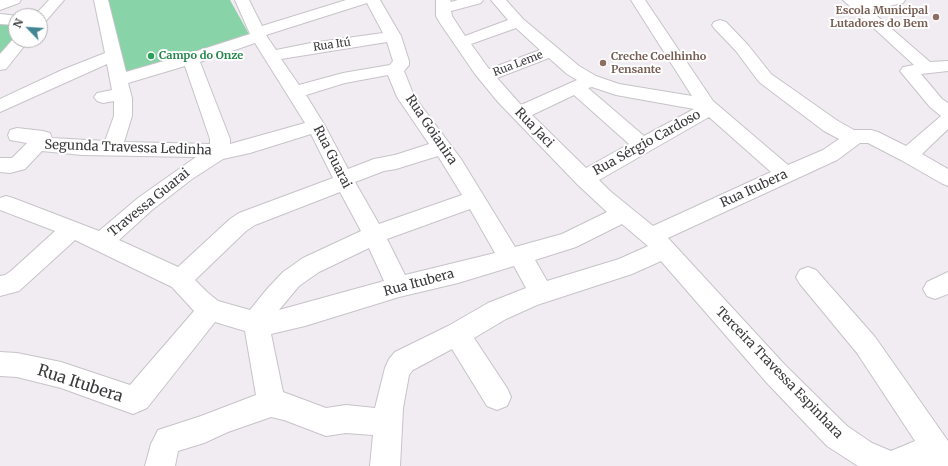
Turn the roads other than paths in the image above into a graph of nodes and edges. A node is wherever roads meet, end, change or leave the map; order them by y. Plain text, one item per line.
1 (14, 0) edge
2 (57, 0) edge
3 (101, 0) edge
4 (242, 0) edge
5 (362, 0) edge
6 (373, 0) edge
7 (476, 0) edge
8 (638, 0) edge
9 (898, 0) edge
10 (502, 1) edge
11 (854, 3) edge
12 (0, 4) edge
13 (332, 4) edge
14 (443, 4) edge
15 (48, 10) edge
16 (518, 22) junction
17 (720, 25) dead end
18 (258, 34) junction
19 (393, 36) junction
20 (462, 42) junction
21 (15, 48) edge
22 (551, 51) junction
23 (112, 56) junction
24 (270, 56) junction
25 (191, 58) junction
26 (0, 65) edge
27 (948, 66) edge
28 (395, 69) junction
29 (918, 69) junction
30 (486, 76) junction
31 (583, 84) junction
32 (120, 87) junction
33 (295, 92) junction
34 (103, 97) dead end
35 (0, 106) edge
36 (709, 106) junction
37 (519, 113) junction
38 (944, 115) edge
39 (316, 126) junction
40 (17, 135) dead end
41 (853, 138) junction
42 (38, 144) junction
43 (643, 145) junction
44 (112, 148) junction
45 (442, 148) junction
46 (219, 152) junction
47 (908, 155) junction
48 (0, 165) edge
49 (786, 174) junction
50 (948, 178) edge
51 (584, 179) junction
52 (344, 180) junction
53 (475, 199) junction
54 (6, 204) dead end
55 (623, 214) junction
56 (72, 229) junction
57 (374, 235) junction
58 (659, 242) junction
59 (101, 243) junction
60 (514, 257) junction
61 (808, 277) dead end
62 (180, 280) junction
63 (0, 286) edge
64 (399, 287) junction
65 (540, 294) junction
66 (210, 310) junction
67 (256, 322) junction
68 (457, 334) junction
69 (0, 364) edge
70 (497, 397) dead end
71 (271, 403) junction
72 (388, 423) junction
73 (945, 461) edge
74 (160, 466) edge
75 (385, 466) edge

1 - 12 main road
2 - 15 main road
3 - 23 main road
4 - 18 main road, Rua Guarai
5 - 13 main road
6 - 19 main road
7 - 14 main road
8 - 36 main road
9 - 11 main road
10 - 16 main road
11 - 29 main road
13 - 18 main road
14 - 20 main road, Rua Jaci
16 - 20 main road
16 - 22 main road
17 - 41 main road
18 - 24 main road, Rua Guarai
18 - 25 main road
19 - 24 main road, Rua Itú
19 - 28 main road
20 - 30 main road, Rua Jaci
21 - 26 main road
22 - 30 main road, Rua Leme
22 - 31 main road
23 - 32 main road
23 - 35 main road
24 - 33 main road, Rua Guarai
25 - 32 main road
25 - 46 main road
27 - 29 main road
28 - 33 main road
28 - 45 main road, Rua Goianira
29 - 38 main road
30 - 37 main road, Rua Jaci
31 - 36 main road
31 - 37 main road
31 - 43 main road
32 - 34 main road
32 - 44 main road
33 - 39 main road, Rua Guarai
36 - 43 main road, Rua Sérgio Cardoso
36 - 49 main road
37 - 51 main road, Rua Jaci
38 - 47 main road
39 - 46 main road
39 - 52 main road, Rua Guarai
40 - 42 main road
41 - 47 main road
41 - 49 main road, Rua Itubera
42 - 44 main road, Segunda Travessa Ledinha
42 - 48 main road
43 - 51 main road, Rua Sérgio Cardoso
44 - 46 main road, Segunda Travessa Ledinha
45 - 52 main road
45 - 53 main road, Rua Goianira
46 - 59 main road, Travessa Guarai
47 - 50 main road
49 - 58 main road, Rua Itubera
51 - 55 main road, Rua Jaci
52 - 57 main road, Rua Guarai
52 - 62 main road
53 - 57 main road
53 - 60 main road, Rua Goianira
54 - 56 main road
55 - 58 main road, Rua Jaci
55 - 60 main road, Rua Itubera
56 - 59 main road
56 - 63 main road
57 - 64 main road, Rua Guarai
57 - 67 main road
58 - 65 main road, Rua Itubera
58 - 73 main road, Terceira Travessa Espinhara
59 - 62 main road
60 - 64 main road, Rua Itubera
60 - 65 main road, Rua Goianira
61 - 73 main road
62 - 66 main road
64 - 67 main road, Rua Itubera
65 - 68 main road, Rua Itubera
66 - 67 main road, Rua Itubera
66 - 69 main road, Rua Itubera
67 - 71 main road
68 - 70 main road
68 - 72 main road, Rua Itubera
71 - 72 main road
71 - 74 main road
72 - 75 main road, Rua Itubera

